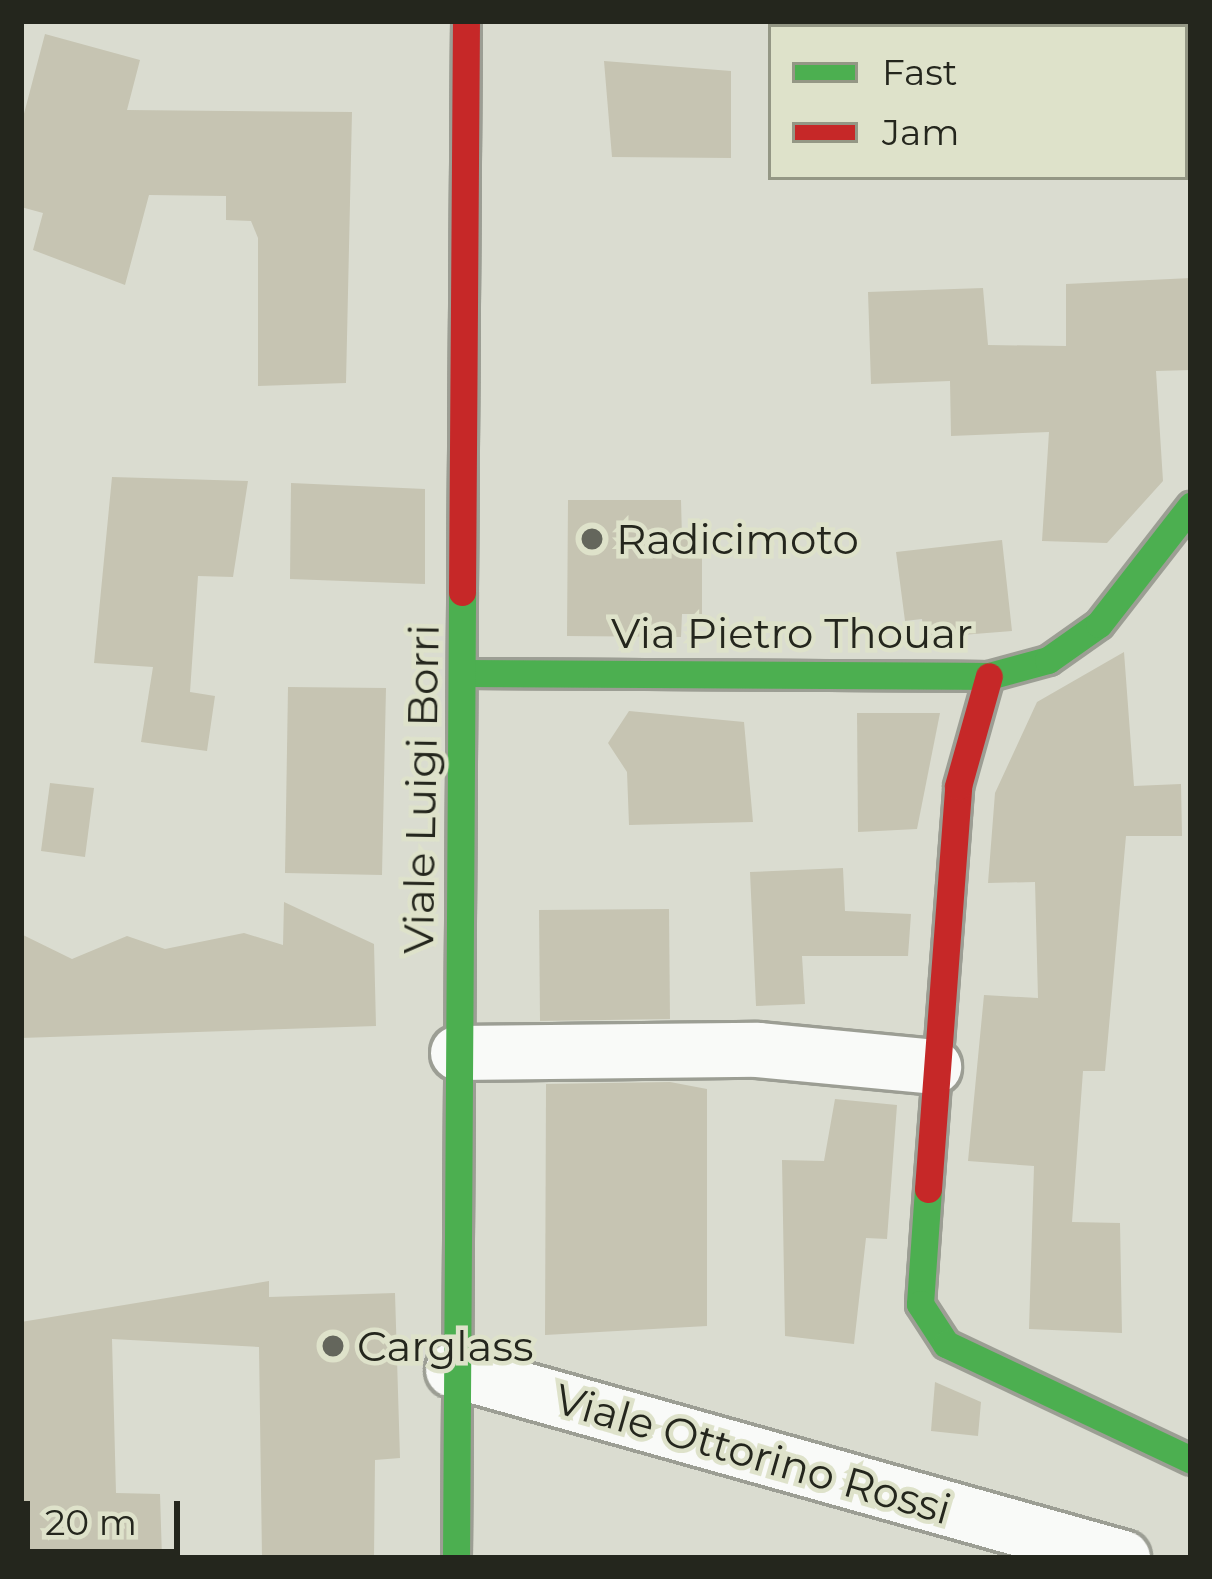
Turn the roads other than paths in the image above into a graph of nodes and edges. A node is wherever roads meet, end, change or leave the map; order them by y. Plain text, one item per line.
1 (466, 21) edge
2 (1191, 506) edge
3 (466, 674) junction
4 (989, 676) junction
5 (458, 1054) junction
6 (934, 1067) junction
7 (453, 1370) junction
8 (1191, 1460) edge
9 (456, 1558) edge
10 (1123, 1558) edge

1 - 3 street, Viale Luigi Borri
2 - 4 street, Via Pietro Thouar
3 - 4 street, Via Pietro Thouar
3 - 5 street, Viale Luigi Borri
4 - 6 street
5 - 6 street
5 - 7 street, Viale Luigi Borri
6 - 8 street
7 - 9 street, Viale Luigi Borri
7 - 10 street, Viale Ottorino Rossi

